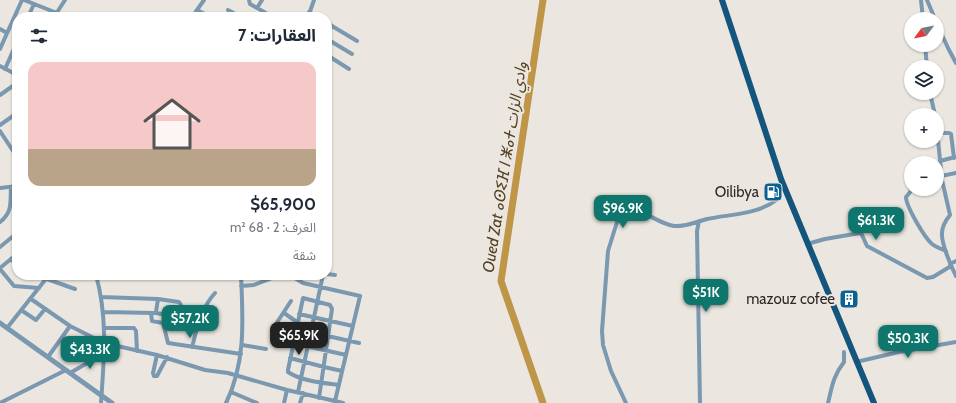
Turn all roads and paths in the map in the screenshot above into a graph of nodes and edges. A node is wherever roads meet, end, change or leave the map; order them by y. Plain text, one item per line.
1 (23, 0) edge
2 (65, 0) edge
3 (204, 0) edge
4 (249, 0) edge
5 (262, 0) edge
6 (314, 0) edge
7 (722, 0) edge
8 (921, 0) edge
9 (927, 0) edge
10 (34, 4) junction
11 (257, 8) junction
12 (197, 10) joint
13 (228, 10) dead end
14 (17, 12) edge
15 (30, 12) edge
16 (49, 12) edge
17 (57, 12) edge
18 (201, 12) edge
19 (232, 12) edge
20 (264, 12) edge
21 (309, 12) edge
22 (922, 12) edge
23 (932, 12) edge
24 (12, 23) edge
25 (332, 26) edge
26 (0, 29) edge
27 (8, 32) junction
28 (944, 39) edge
29 (357, 41) dead end
30 (332, 42) edge
31 (0, 49) edge
32 (12, 51) edge
33 (352, 54) dead end
34 (332, 58) edge
35 (956, 63) edge
36 (2, 68) edge
37 (349, 69) dead end
38 (12, 73) edge
39 (12, 87) edge
40 (0, 95) edge
41 (12, 117) edge
42 (0, 125) edge
43 (0, 131) edge
44 (944, 133) edge
45 (954, 136) edge
46 (12, 149) edge
47 (955, 158) edge
48 (944, 160) edge
49 (956, 173) edge
50 (944, 175) edge
51 (11, 187) joint
52 (0, 189) edge
53 (944, 189) edge
54 (906, 196) edge
55 (778, 199) dead end
56 (699, 221) junction
57 (0, 222) edge
58 (12, 238) edge
59 (807, 244) junction
60 (0, 246) edge
61 (946, 251) junction
62 (11, 259) edge
63 (956, 261) edge
64 (951, 265) junction
65 (0, 269) edge
66 (332, 275) edge
67 (335, 276) dead end
68 (956, 276) edge
69 (46, 280) edge
70 (55, 280) edge
71 (97, 280) edge
72 (241, 280) edge
73 (267, 280) edge
74 (298, 280) edge
75 (322, 280) edge
76 (241, 286) junction
77 (39, 288) junction
78 (320, 288) junction
79 (75, 289) dead end
80 (215, 293) dead end
81 (101, 297) junction
82 (31, 299) junction
83 (158, 299) junction
84 (291, 301) dead end
85 (317, 302) junction
86 (45, 309) junction
87 (21, 310) junction
88 (104, 312) junction
89 (284, 312) junction
90 (153, 313) junction
91 (299, 314) junction
92 (314, 318) junction
93 (297, 322) junction
94 (330, 322) junction
95 (0, 323) edge
96 (276, 324) dead end
97 (70, 326) junction
98 (353, 326) junction
99 (8, 328) junction
100 (105, 328) junction
101 (296, 329) junction
102 (310, 333) junction
103 (328, 336) junction
104 (349, 341) junction
105 (956, 342) edge
106 (293, 343) junction
107 (359, 343) dead end
108 (104, 344) junction
109 (242, 345) junction
110 (307, 346) junction
111 (192, 348) junction
112 (266, 349) dead end
113 (137, 351) junction
114 (326, 351) junction
115 (844, 352) dead end
116 (103, 354) junction
117 (241, 354) junction
118 (157, 355) junction
119 (346, 355) junction
120 (48, 357) junction
121 (167, 357) junction
122 (290, 358) junction
123 (304, 362) junction
124 (856, 362) junction
125 (324, 367) junction
126 (342, 371) junction
127 (68, 372) junction
128 (237, 376) junction
129 (301, 378) junction
130 (322, 382) junction
131 (339, 385) junction
132 (287, 390) junction
133 (231, 392) junction
134 (298, 392) junction
135 (303, 394) junction
136 (102, 396) junction
137 (319, 398) junction
138 (335, 402) edge
139 (0, 403) edge
140 (101, 403) edge
141 (112, 403) edge
142 (226, 403) edge
143 (257, 403) edge
144 (284, 403) edge
145 (300, 403) edge
146 (317, 403) edge
147 (343, 403) edge
148 (626, 403) edge
149 (700, 403) edge
150 (828, 403) edge
151 (874, 403) edge

1 - 10 street
1 - 14 street
2 - 17 street
3 - 12 street
4 - 11 street
5 - 11 street
6 - 21 street
7 - 59 main road
8 - 22 street
9 - 23 street
10 - 15 street
10 - 16 street
11 - 20 street
12 - 18 street
13 - 19 street
24 - 27 street
25 - 29 street
26 - 27 street
27 - 31 street
28 - 35 street
30 - 33 street
32 - 36 street
34 - 37 street
36 - 38 street
39 - 40 street
41 - 42 street
43 - 46 street
44 - 45 street
45 - 47 street
47 - 48 street
49 - 50 street
51 - 52 street
51 - 57 street
53 - 61 street
54 - 61 street
55 - 56 street
56 - 148 street
56 - 149 street
58 - 60 street
59 - 64 street
59 - 124 main road
61 - 64 street
62 - 65 street
63 - 64 street
64 - 68 street
65 - 77 street
66 - 67 street
69 - 77 street
70 - 79 street
71 - 81 street
72 - 76 street
73 - 76 street
74 - 78 street
75 - 78 street
76 - 109 street
77 - 82 street
78 - 85 street
78 - 98 street
80 - 111 street
81 - 83 street
81 - 88 street
82 - 86 street
82 - 87 street
83 - 90 street
83 - 90 street
84 - 89 street
85 - 91 street
85 - 92 street
85 - 94 street
86 - 87 street
86 - 97 street
87 - 99 street
88 - 90 street
88 - 100 street
89 - 93 street
89 - 96 street
90 - 111 street
91 - 92 street
91 - 93 street
92 - 94 street
92 - 102 street
93 - 101 street
94 - 98 street
94 - 103 street
95 - 99 street
97 - 108 street
97 - 120 street
98 - 104 street
99 - 120 street
100 - 108 street
100 - 113 street
101 - 102 street
101 - 106 street
102 - 103 street
102 - 110 street
103 - 104 street
103 - 114 street
104 - 107 street
104 - 119 street
105 - 124 street
106 - 110 street
106 - 122 street
108 - 113 street
108 - 116 street
109 - 112 street
109 - 117 street
110 - 114 street
110 - 123 street
111 - 117 street
113 - 118 street
114 - 119 street
114 - 125 street
115 - 150 street
116 - 127 street
116 - 136 street
117 - 128 street
118 - 121 street
118 - 121 street
119 - 126 street
120 - 127 street
121 - 128 street
122 - 123 street
122 - 129 street
123 - 125 street
123 - 129 street
124 - 151 main road
125 - 126 street
125 - 130 street
126 - 131 street
127 - 136 street
127 - 139 street
128 - 132 street
128 - 133 street
129 - 130 street
129 - 134 street
130 - 131 street
130 - 137 street
131 - 138 street
132 - 134 street
132 - 144 street
133 - 142 street
133 - 143 street
134 - 135 street
135 - 137 street
135 - 145 street
136 - 140 street
136 - 141 street
137 - 138 street
137 - 146 street
138 - 147 street

